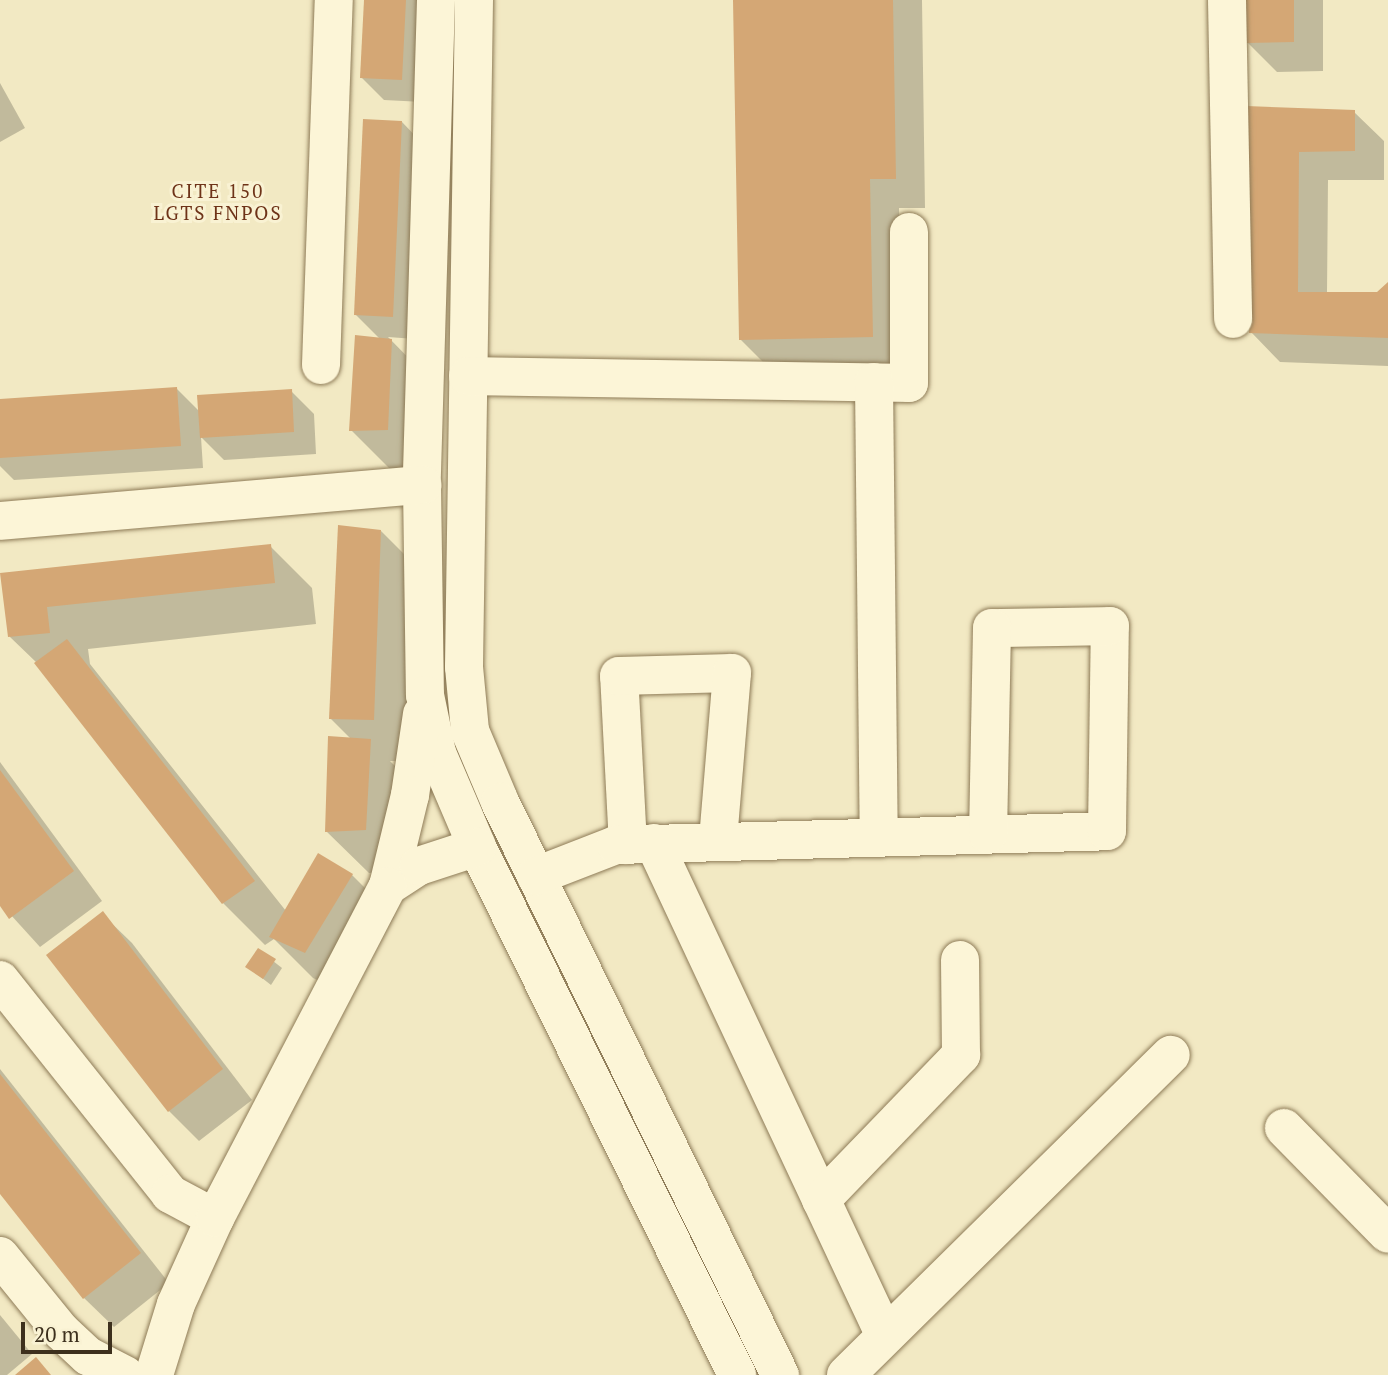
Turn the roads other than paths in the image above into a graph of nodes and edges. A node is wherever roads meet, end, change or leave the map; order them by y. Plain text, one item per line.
1 (334, 0) edge
2 (436, 0) edge
3 (474, 0) edge
4 (1227, 0) edge
5 (909, 232) dead end
6 (1233, 319) dead end
7 (321, 365) dead end
8 (468, 376) junction
9 (874, 382) junction
10 (422, 485) junction
11 (0, 521) edge
12 (425, 695) junction
13 (988, 834) junction
14 (879, 836) junction
15 (718, 840) junction
16 (641, 844) junction
17 (477, 847) junction
18 (536, 876) junction
19 (388, 886) junction
20 (960, 960) dead end
21 (0, 979) edge
22 (1171, 1055) dead end
23 (1284, 1128) dead end
24 (821, 1200) junction
25 (215, 1218) junction
26 (1388, 1234) edge
27 (0, 1256) edge
28 (885, 1336) junction
29 (125, 1375) edge
30 (154, 1375) edge
31 (737, 1375) edge
32 (780, 1375) edge
33 (846, 1375) edge

1 - 7 street
2 - 10 street
3 - 8 street
4 - 6 street
5 - 9 street
8 - 9 street
8 - 18 street
9 - 14 street
10 - 11 street
10 - 12 street
12 - 17 street
12 - 19 street
13 - 13 street
13 - 14 street
14 - 15 street
15 - 16 street
15 - 16 street
16 - 18 street
16 - 24 street
17 - 19 street
17 - 31 street
18 - 32 street
19 - 25 street
20 - 24 street
21 - 25 street
22 - 28 street
23 - 26 street
24 - 28 street
25 - 30 street
27 - 29 street
28 - 33 street

